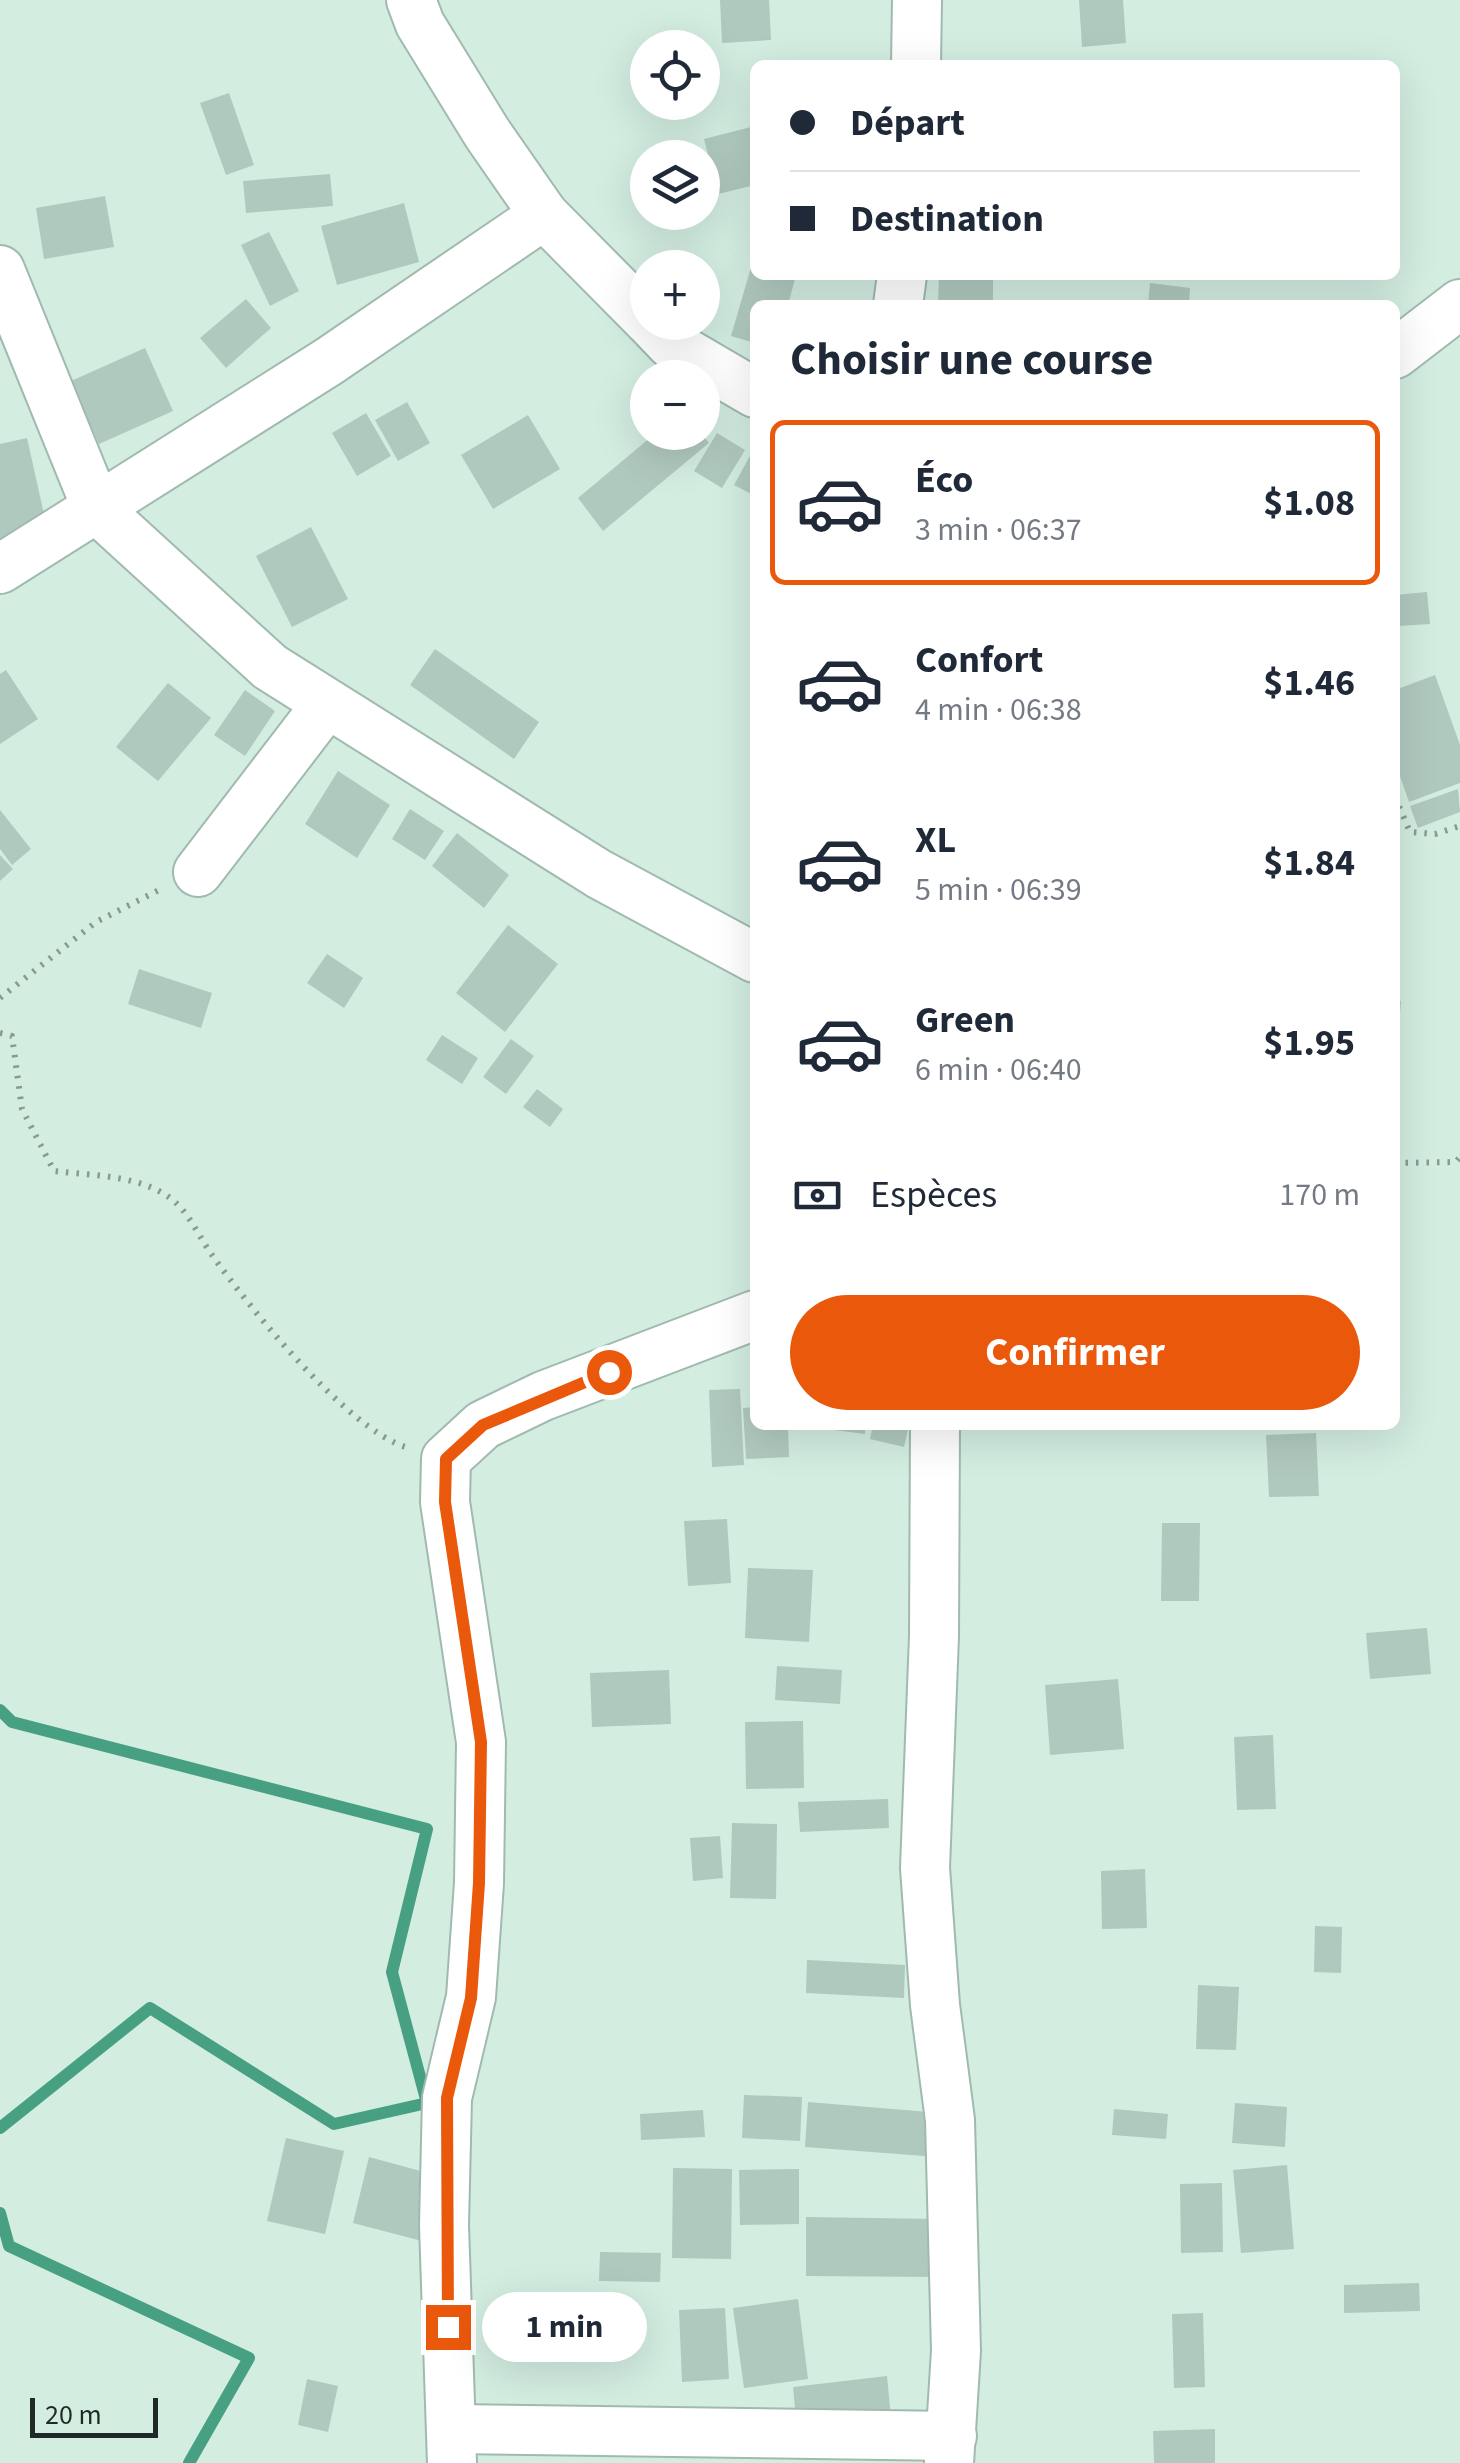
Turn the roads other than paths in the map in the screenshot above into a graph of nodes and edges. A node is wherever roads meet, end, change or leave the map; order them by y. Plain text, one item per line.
1 (410, 0) edge
2 (917, 0) edge
3 (916, 60) edge
4 (544, 215) junction
5 (0, 270) edge
6 (630, 303) edge
7 (1460, 304) edge
8 (667, 340) edge
9 (1400, 350) edge
10 (750, 390) edge
11 (97, 510) junction
12 (0, 569) edge
13 (326, 706) junction
14 (198, 872) road end
15 (750, 955) edge
16 (750, 1316) edge
17 (935, 1430) edge
18 (452, 2446) edge
19 (950, 2450) edge

1 - 4 street
2 - 3 street
4 - 6 street
4 - 11 street
5 - 11 street
7 - 9 street
8 - 10 street
11 - 12 street
11 - 13 street
13 - 14 street
13 - 15 street
16 - 18 street
17 - 19 street
18 - 19 street

